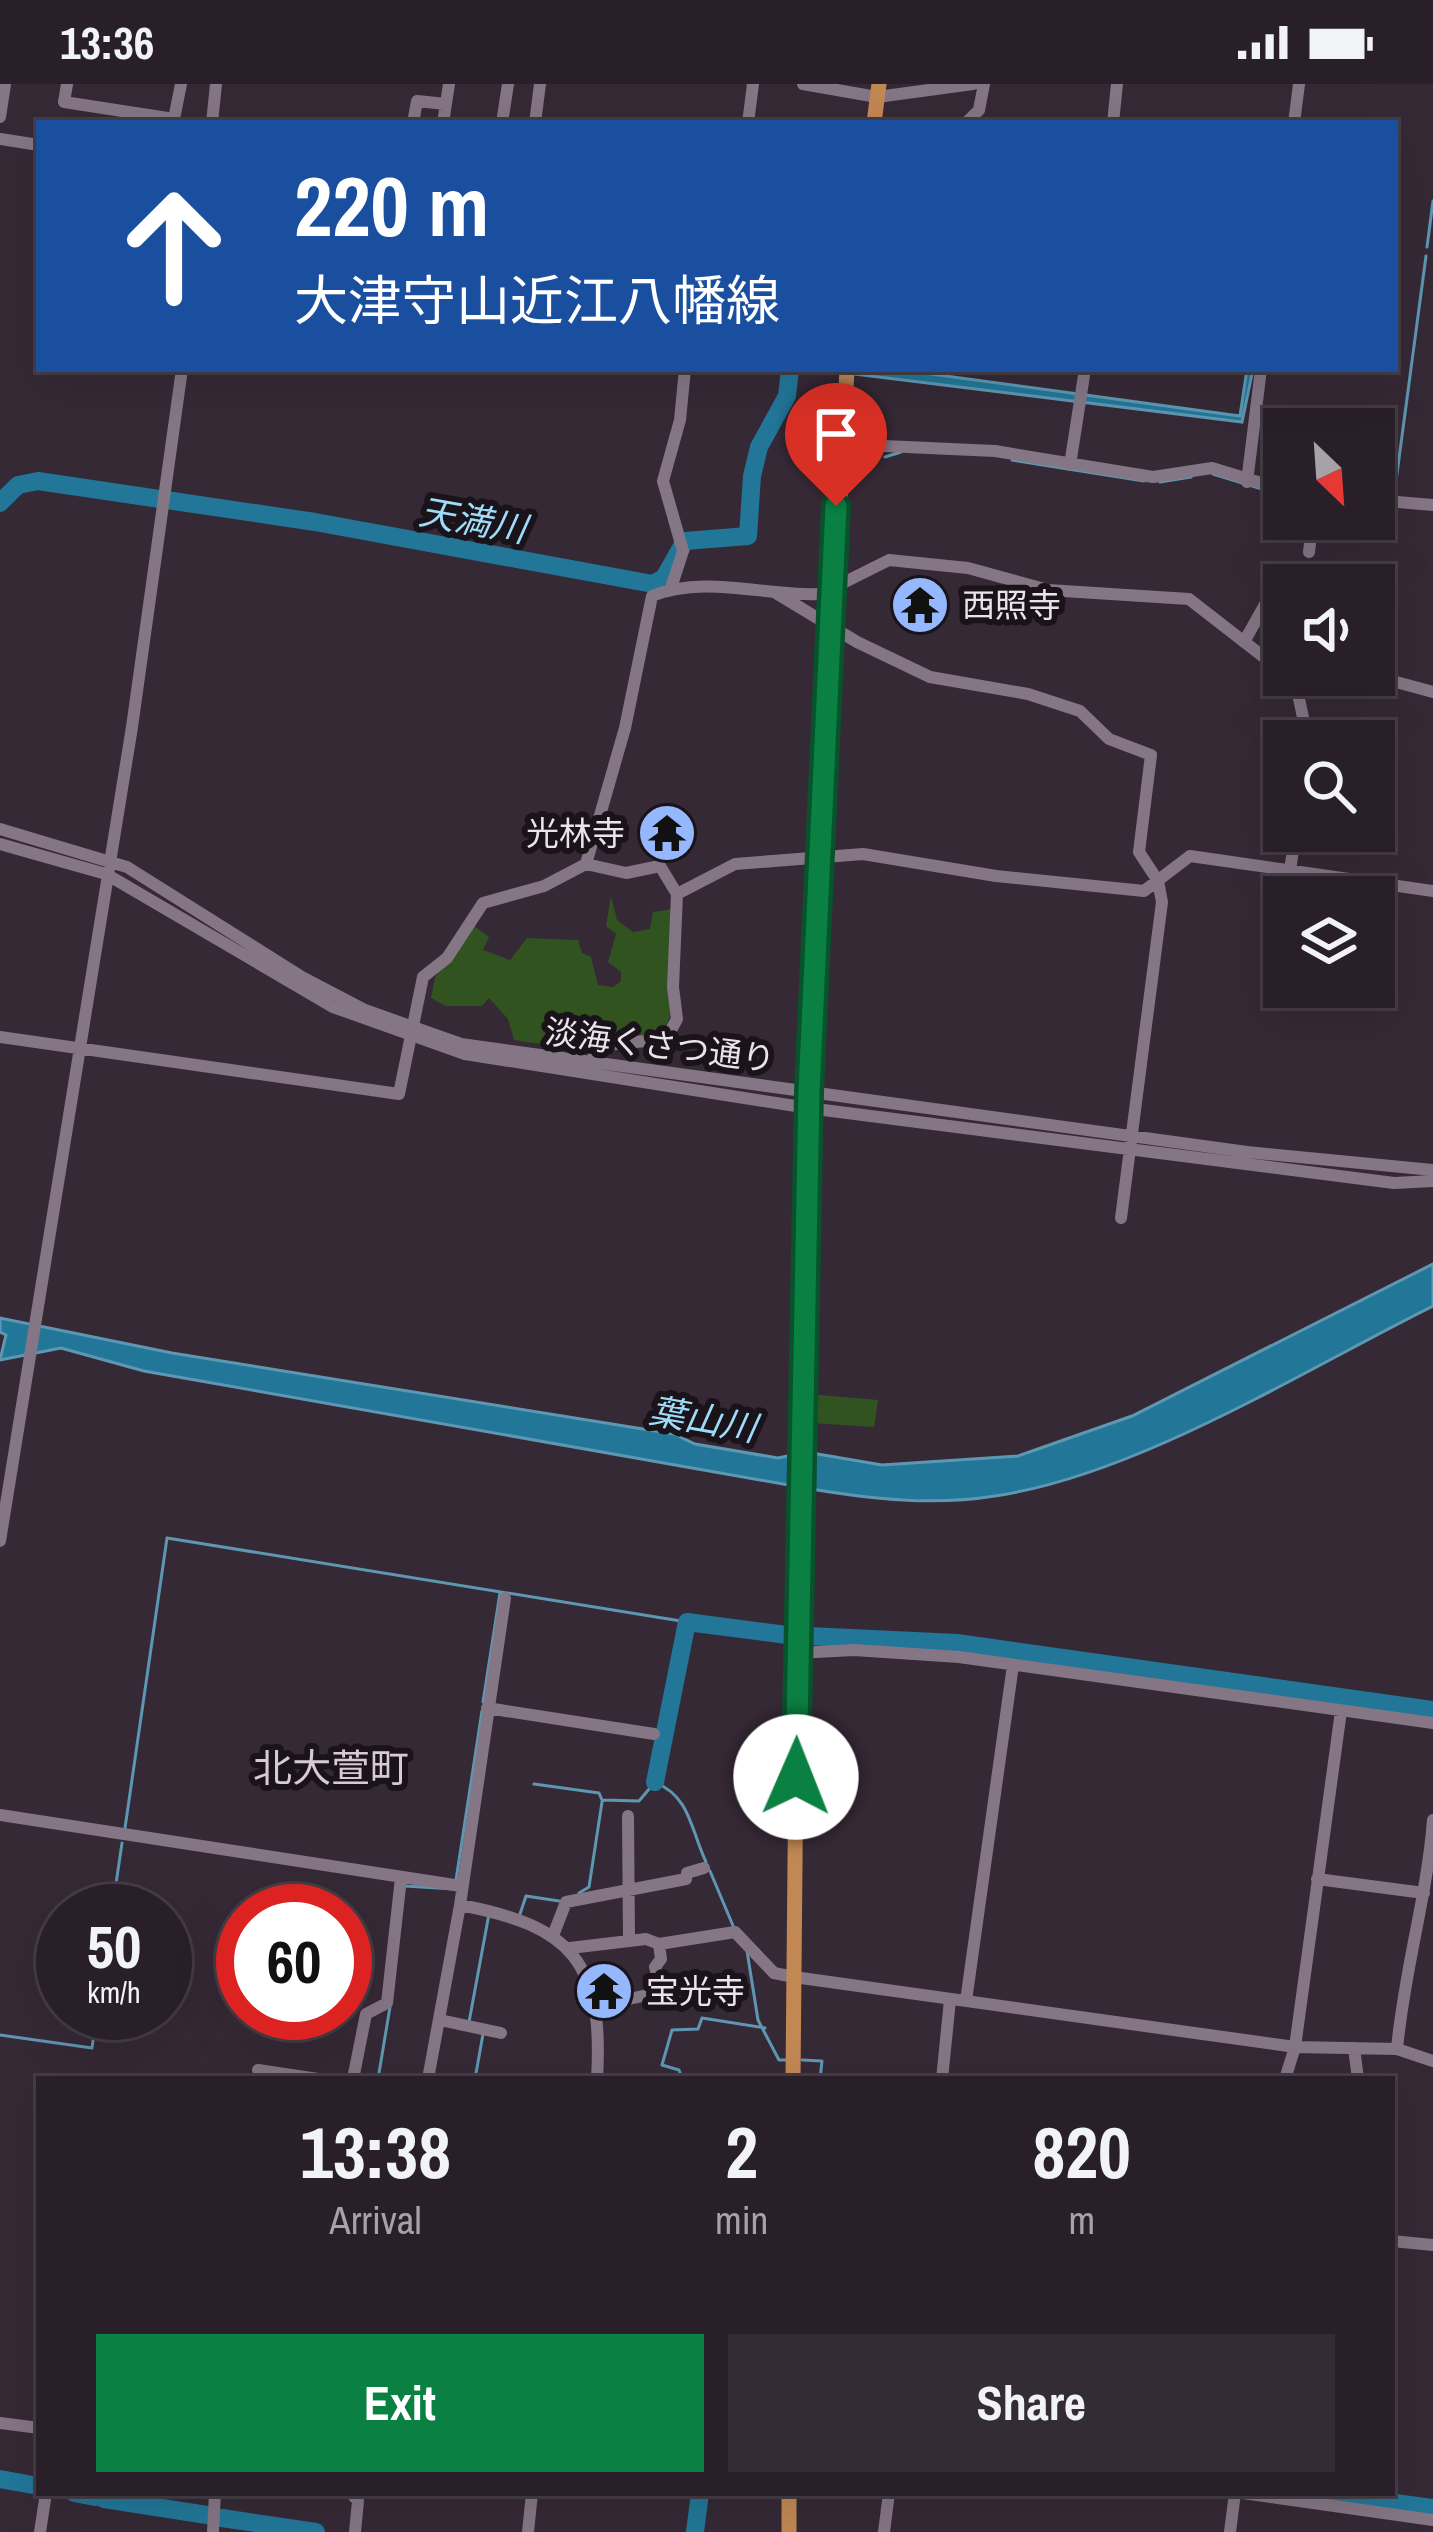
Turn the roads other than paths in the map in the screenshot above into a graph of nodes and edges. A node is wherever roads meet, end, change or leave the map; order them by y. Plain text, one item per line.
1 (67, 84) edge
2 (181, 84) edge
3 (216, 84) edge
4 (449, 84) edge
5 (508, 84) edge
6 (540, 84) edge
7 (753, 84) edge
8 (803, 84) edge
9 (973, 84) edge
10 (984, 84) edge
11 (1118, 84) edge
12 (1299, 84) edge
13 (3, 88) edge
14 (878, 91) edge
15 (446, 104) junction
16 (0, 117) edge
17 (212, 120) edge
18 (414, 120) edge
19 (443, 120) edge
20 (502, 120) edge
21 (535, 120) edge
22 (748, 120) edge
23 (969, 120) edge
24 (1113, 120) edge
25 (1294, 120) edge
26 (0, 139) edge
27 (36, 145) edge
28 (182, 372) edge
29 (685, 372) edge
30 (847, 372) edge
31 (1085, 372) edge
32 (1261, 372) edge
33 (840, 444) junction
34 (1070, 465) junction
35 (1246, 482) junction
36 (1263, 486) edge
37 (1395, 502) edge
38 (1433, 505) edge
39 (1310, 540) edge
40 (1309, 552) dead end
41 (671, 588) junction
42 (833, 590) junction
43 (776, 592) junction
44 (1263, 610) edge
45 (833, 628) junction
46 (1244, 642) junction
47 (1263, 653) edge
48 (1395, 682) edge
49 (1433, 692) edge
50 (0, 829) edge
51 (0, 844) edge
52 (1293, 852) edge
53 (821, 856) junction
54 (109, 859) junction
55 (586, 864) junction
56 (1290, 870) junction
57 (106, 874) junction
58 (1164, 876) junction
59 (1433, 891) edge
60 (677, 894) junction
61 (408, 1032) junction
62 (0, 1037) edge
63 (77, 1048) junction
64 (590, 1071) junction
65 (809, 1099) junction
66 (1131, 1143) junction
67 (1433, 1170) edge
68 (1433, 1181) edge
69 (1121, 1219) dead end
70 (0, 1540) edge
71 (505, 1598) dead end
72 (796, 1641) junction
73 (1013, 1665) junction
74 (487, 1708) junction
75 (1341, 1711) junction
76 (1433, 1723) edge
77 (654, 1734) dead end
78 (0, 1815) edge
79 (628, 1816) dead end
80 (1433, 1820) edge
81 (704, 1868) dead end
82 (401, 1878) junction
83 (1317, 1879) junction
84 (457, 1886) junction
85 (625, 1892) junction
86 (1424, 1893) junction
87 (460, 1905) junction
88 (554, 1934) junction
89 (629, 1940) junction
90 (659, 1944) junction
91 (571, 1948) junction
92 (794, 1978) junction
93 (950, 2000) junction
94 (966, 2001) junction
95 (596, 2006) junction
96 (440, 2020) junction
97 (501, 2033) dead end
98 (1295, 2047) junction
99 (1354, 2048) junction
100 (1397, 2049) junction
101 (1433, 2061) edge
102 (258, 2070) dead end
103 (298, 2076) edge
104 (354, 2076) edge
105 (429, 2076) edge
106 (597, 2076) edge
107 (793, 2076) edge
108 (942, 2076) edge
109 (1287, 2076) edge
110 (1358, 2076) edge
111 (1395, 2241) edge
112 (1433, 2245) edge
113 (0, 2423) edge
114 (36, 2428) edge
115 (46, 2496) edge
116 (215, 2496) edge
117 (354, 2496) edge
118 (532, 2496) edge
119 (789, 2496) edge
120 (889, 2496) edge
121 (1238, 2496) edge
122 (1261, 2496) edge
123 (1433, 2520) edge
124 (40, 2532) edge
125 (213, 2532) edge
126 (355, 2532) edge
127 (528, 2532) edge
128 (789, 2532) edge
129 (884, 2532) edge
130 (1229, 2532) edge

1 - 2 street
3 - 17 street
4 - 15 street
5 - 20 street
6 - 21 street
7 - 22 street
8 - 14 street
9 - 14 street
10 - 23 street
11 - 24 street
12 - 25 street
13 - 16 street
15 - 18 street
15 - 19 street
26 - 27 street
28 - 54 street
29 - 41 street
30 - 33 main road
31 - 34 street
32 - 35 street
33 - 34 street
33 - 42 main road
34 - 35 street
35 - 36 street
37 - 38 street
39 - 40 street
41 - 43 street
41 - 55 street
42 - 43 street
42 - 45 main road
42 - 46 street
43 - 45 street
44 - 46 street
45 - 53 main road
45 - 58 street
46 - 47 street
48 - 49 street
50 - 54 street, 淡海くさつ通り
51 - 57 street, 淡海くさつ通り
52 - 56 street
53 - 58 street
53 - 60 street
53 - 65 main road
54 - 57 street
54 - 61 street, 淡海くさつ通り
55 - 60 street
55 - 61 street
56 - 58 street
56 - 59 street
57 - 61 street, 淡海くさつ通り
57 - 63 street
58 - 66 street
60 - 64 street
61 - 63 street
61 - 64 street, 淡海くさつ通り
62 - 63 street
63 - 70 street
64 - 65 street, 淡海くさつ通り
65 - 66 street, 淡海くさつ通り
65 - 72 main road
66 - 67 street, 淡海くさつ通り
66 - 68 street, 淡海くさつ通り
66 - 69 street
71 - 74 street
72 - 73 street
72 - 92 main road
73 - 75 street
73 - 94 street
74 - 77 street
74 - 84 street
75 - 76 street
75 - 83 street
78 - 82 street
79 - 85 street
80 - 86 street
81 - 85 street
82 - 84 street
82 - 104 street
83 - 86 street
83 - 98 street
84 - 87 street
85 - 88 street
85 - 89 street
86 - 100 street
87 - 88 street
87 - 96 street
88 - 91 street
89 - 90 street
89 - 91 street
90 - 92 street
90 - 95 street
91 - 95 street
92 - 93 street
92 - 107 main road
93 - 94 street
93 - 108 street
94 - 98 street
95 - 106 street
96 - 97 street
96 - 105 street
98 - 99 street
98 - 109 street
99 - 100 street
99 - 110 street
100 - 101 street
102 - 103 street
111 - 112 street
113 - 114 street
115 - 124 street
116 - 125 street
117 - 126 street
118 - 127 street
119 - 128 main road
120 - 129 street
121 - 130 street
122 - 123 street

